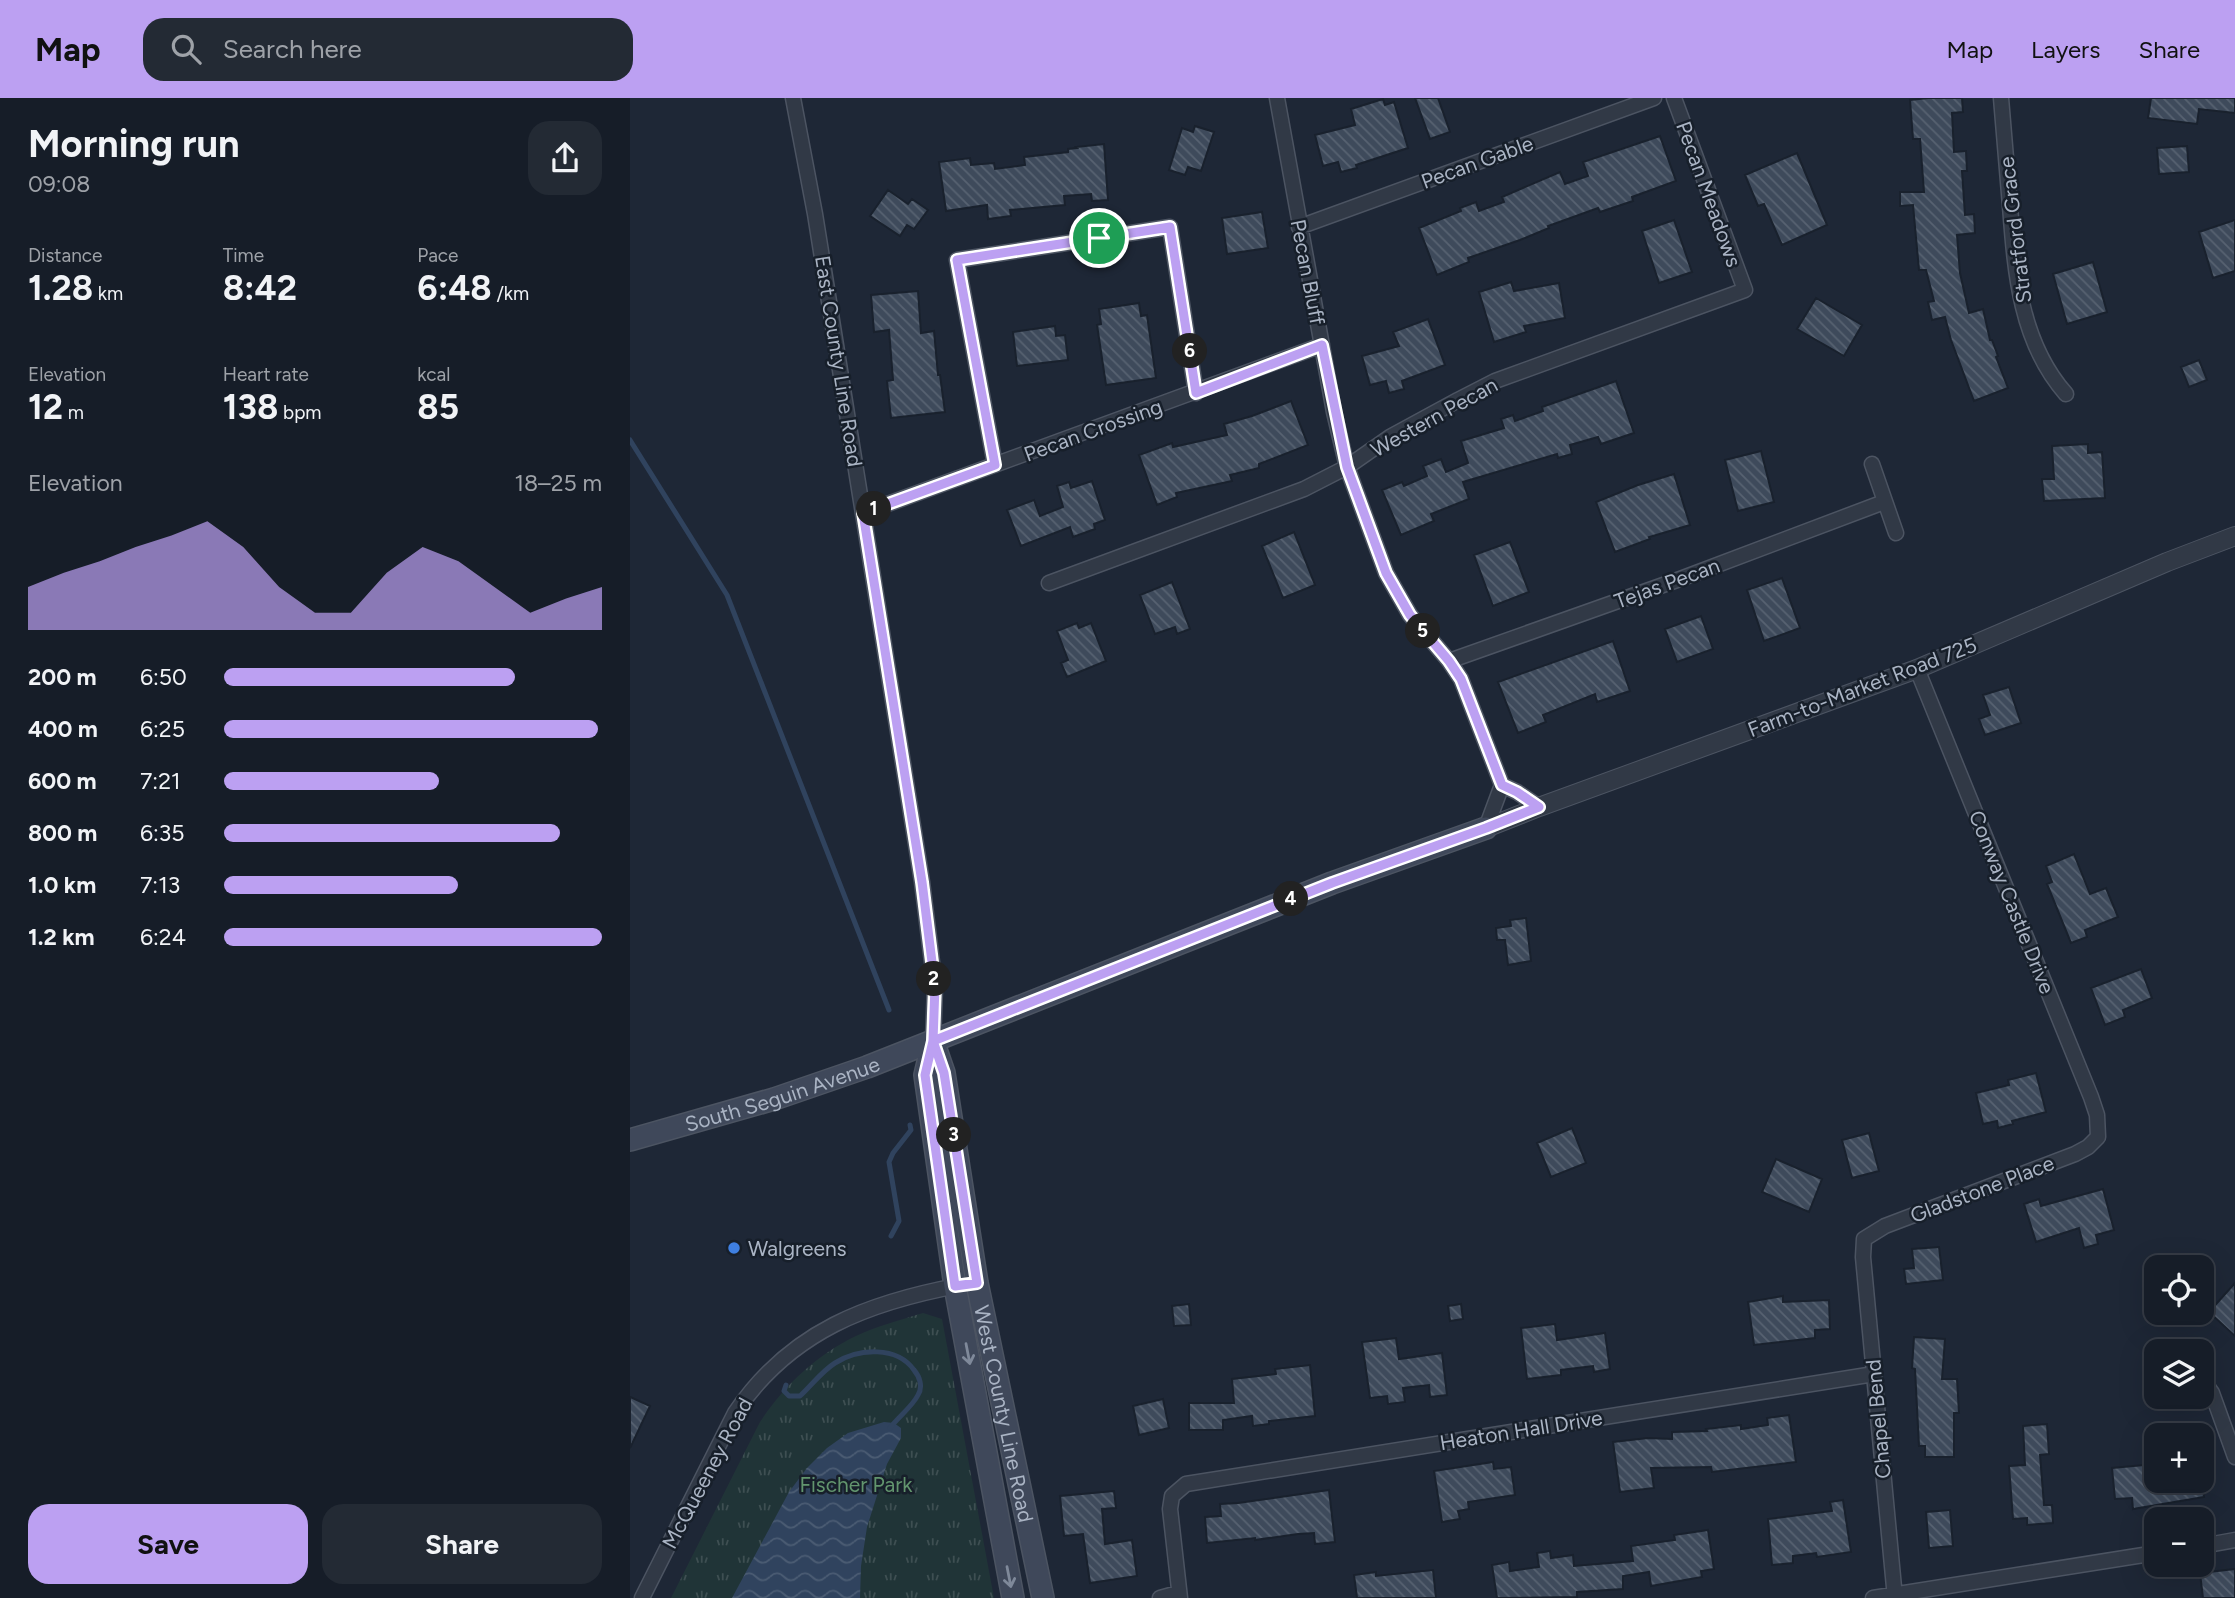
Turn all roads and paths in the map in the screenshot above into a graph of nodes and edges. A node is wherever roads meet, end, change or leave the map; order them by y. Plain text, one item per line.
1 (793, 98) edge
2 (1277, 98) edge
3 (1654, 98) edge
4 (1674, 98) edge
5 (2001, 98) edge
6 (1299, 227) junction
7 (1745, 290) joint
8 (1322, 345) junction
9 (1196, 393) junction
10 (2066, 394) dead end
11 (1872, 464) dead end
12 (995, 465) junction
13 (1347, 467) junction
14 (1884, 502) junction
15 (863, 513) junction
16 (1896, 533) dead end
17 (2235, 536) edge
18 (1049, 583) dead end
19 (1449, 661) junction
20 (1917, 669) junction
21 (1502, 785) junction
22 (1539, 807) junction
23 (1486, 828) junction
24 (933, 1041) junction
25 (2098, 1138) joint
26 (630, 1140) edge
27 (1864, 1239) joint
28 (977, 1283) junction
29 (955, 1286) junction
30 (1874, 1374) junction
31 (2214, 1399) edge
32 (2235, 1457) edge
33 (2235, 1540) edge
34 (2214, 1544) edge
35 (2144, 1555) edge
36 (638, 1593) edge
37 (1179, 1596) edge
38 (1895, 1596) edge
39 (1013, 1598) edge
40 (1043, 1598) edge
41 (1160, 1598) edge
42 (1873, 1598) edge

1 - 15 street, East County Line Road
2 - 6 street, Pecan Bluff
3 - 6 street, Pecan Gable
4 - 7 street, Pecan Meadows
5 - 10 street, Stratford Grace
6 - 8 street, Pecan Bluff
7 - 13 street, Western Pecan
8 - 9 street, Pecan Crossing
8 - 13 street, Pecan Bluff
9 - 12 street, Pecan Crossing
9 - 12 street
11 - 14 street
12 - 15 street, Pecan Crossing
13 - 18 street, Western Pecan
13 - 19 street, Pecan Bluff
14 - 16 street
14 - 19 street, Tejas Pecan
15 - 24 street, East County Line Road
17 - 20 street, Farm-to-Market Road 725
19 - 21 street, Pecan Bluff
20 - 22 street, Farm-to-Market Road 725
20 - 25 street, Conway Castle Drive
21 - 22 street
21 - 23 street
22 - 23 street, Farm-to-Market Road 725
23 - 24 main road, South Seguin Avenue
24 - 26 main road, South Seguin Avenue
24 - 28 main road, West County Line Road
24 - 29 main road, West County Line Road
25 - 27 street, Gladstone Place
27 - 30 street, Chapel Bend
28 - 29 street, McQueeney Road
28 - 40 main road, West County Line Road
29 - 36 street, McQueeney Road
29 -> 39 main road, West County Line Road
30 - 37 street, Heaton Hall Drive
30 - 38 street, Chapel Bend
31 - 32 street
33 - 34 street
35 - 38 street
37 - 41 street
38 - 42 street

